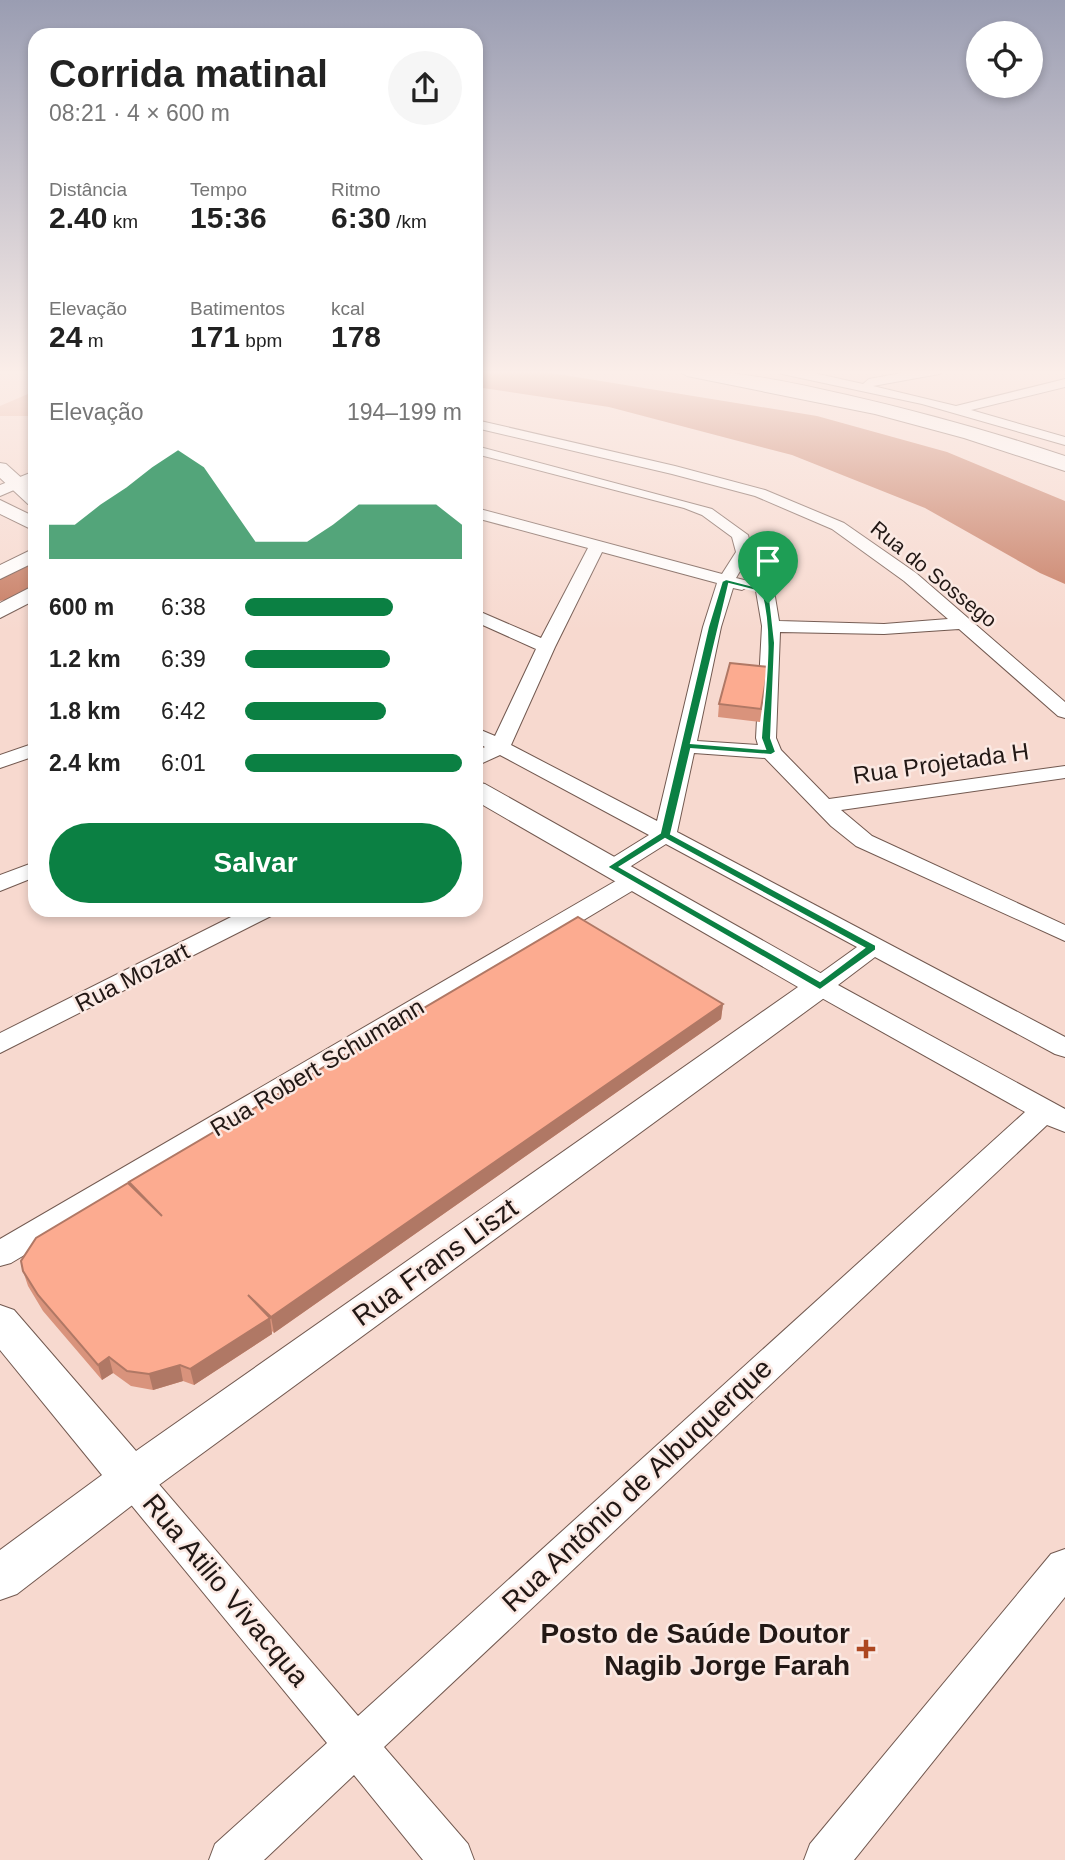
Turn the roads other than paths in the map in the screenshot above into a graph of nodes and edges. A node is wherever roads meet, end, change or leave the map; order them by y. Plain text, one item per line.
1 (504, 457) edge
2 (618, 457) edge
3 (1042, 457) edge
4 (1065, 464) edge
5 (0, 468) edge
6 (28, 478) edge
7 (8, 487) edge
8 (28, 497) edge
9 (0, 506) edge
10 (483, 515) edge
11 (28, 521) edge
12 (597, 547) junction
13 (744, 552) junction
14 (28, 558) edge
15 (0, 573) edge
16 (726, 581) junction
17 (765, 590) junction
18 (28, 596) edge
19 (0, 612) edge
20 (483, 618) edge
21 (966, 623) junction
22 (771, 626) junction
23 (546, 647) junction
24 (1065, 712) edge
25 (483, 738) edge
26 (687, 746) junction
27 (500, 747) junction
28 (28, 752) edge
29 (771, 752) junction
30 (483, 756) edge
31 (0, 762) edge
32 (1065, 772) edge
33 (483, 799) edge
34 (825, 806) junction
35 (665, 835) junction
36 (28, 872) edge
37 (623, 874) junction
38 (0, 884) edge
39 (250, 917) edge
40 (1065, 934) edge
41 (872, 948) junction
42 (820, 986) junction
43 (0, 1044) edge
44 (1065, 1048) edge
45 (1054, 1116) edge
46 (0, 1254) edge
47 (0, 1321) edge
48 (132, 1479) junction
49 (1065, 1567) edge
50 (0, 1578) edge
51 (356, 1744) junction
52 (230, 1860) edge
53 (452, 1860) edge
54 (826, 1860) edge

1 - 13 street
2 - 21 street, Rua do Sossego
3 - 4 highway
5 - 7 street
6 - 7 street
7 - 8 street
9 - 11 street
10 - 12 street
12 - 16 street
12 - 23 street
13 - 16 street
13 - 17 street
14 - 15 street
16 - 17 street
16 - 26 street
17 - 22 street
18 - 19 street
20 - 23 street
21 - 22 street
21 - 24 street, Rua do Sossego
22 - 29 street
23 - 27 street
25 - 27 street
26 - 29 street
26 - 35 street
27 - 30 street
27 - 35 street
28 - 31 street
29 - 34 street
32 - 34 street, Rua Projetada H
33 - 37 street
34 - 40 street
35 - 37 street, Rua Robert Schumann
35 - 41 street
36 - 38 street
37 - 42 street
37 - 46 street, Rua Robert Schumann
39 - 43 street, Rua Mozart
41 - 42 street, Rua Frans Liszt
41 - 44 street
42 - 45 street
42 - 48 street, Rua Frans Liszt
45 - 51 street, Rua Antônio de Albuquerque
47 - 48 street, Rua Atilio Vivacqua
48 - 50 street, Rua Frans Liszt
48 - 51 street, Rua Atilio Vivacqua
49 - 54 street
51 - 52 street, Rua Antônio de Albuquerque
51 - 53 street, Rua Atilio Vivacqua

